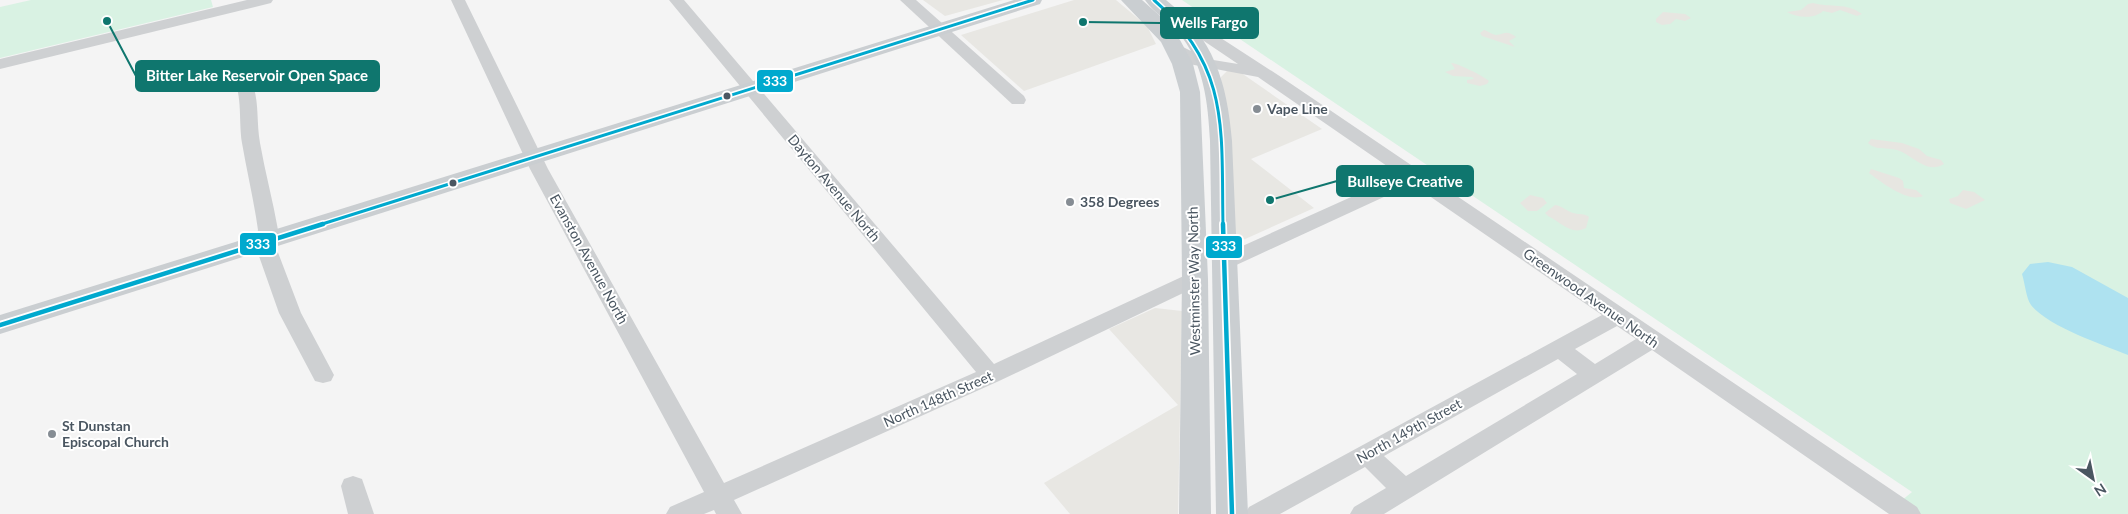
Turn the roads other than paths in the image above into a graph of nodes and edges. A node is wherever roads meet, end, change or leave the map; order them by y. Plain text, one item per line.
1 (266, 0) edge
2 (458, 0) edge
3 (676, 0) edge
4 (907, 0) edge
5 (1033, 0) edge
6 (1130, 0) edge
7 (1154, 0) edge
8 (223, 5) edge
9 (1177, 20) junction
10 (942, 29) junction
11 (1178, 50) junction
12 (0, 64) edge
13 (1207, 64) junction
14 (237, 69) dead end
15 (1275, 82) junction
16 (751, 89) junction
17 (1018, 100) dead end
18 (536, 156) junction
19 (1414, 176) junction
20 (264, 242) junction
21 (1225, 262) junction
22 (1195, 279) junction
23 (1617, 316) junction
24 (0, 325) edge
25 (1651, 340) junction
26 (1559, 348) junction
27 (323, 375) dead end
28 (991, 375) junction
29 (1594, 375) junction
30 (1367, 454) junction
31 (353, 486) dead end
32 (1404, 490) junction
33 (724, 505) edge
34 (361, 514) edge
35 (679, 514) edge
36 (1195, 514) edge
37 (1232, 514) edge
38 (1258, 514) edge
39 (1363, 514) edge
40 (1908, 514) edge

1 - 8 street
2 - 18 street, Evanston Avenue North
3 - 16 street, Dayton Avenue North
4 - 10 street
5 - 10 main road
6 - 11 main road, Greenwood Avenue North
7 - 9 main road, Greenwood Avenue North
8 - 12 street
9 - 13 main road
9 - 15 street, Greenwood Avenue North
10 - 16 main road
10 - 17 street
11 - 13 street, Greenwood Avenue North
11 - 22 main road, Westminster Way North
13 - 15 street, Greenwood Avenue North
13 - 21 main road
14 - 20 street
15 - 19 street, Greenwood Avenue North
16 - 18 main road
16 - 28 street, Dayton Avenue North
18 - 20 main road
18 - 33 street, Evanston Avenue North
19 - 21 street
19 - 23 street, Greenwood Avenue North
20 - 24 main road
20 - 27 street
21 - 37 main road
22 - 28 street, North 148th Street
22 - 36 main road, Westminster Way North
23 - 25 street, Greenwood Avenue North
23 - 26 street, North 149th Street
25 - 29 street
25 - 40 street, Greenwood Avenue North
26 - 29 street
26 - 30 street, North 149th Street
28 - 33 street, North 148th Street
29 - 32 street
30 - 32 street
30 - 38 street, North 149th Street
31 - 34 street
32 - 39 street
33 - 35 street, North 148th Street

